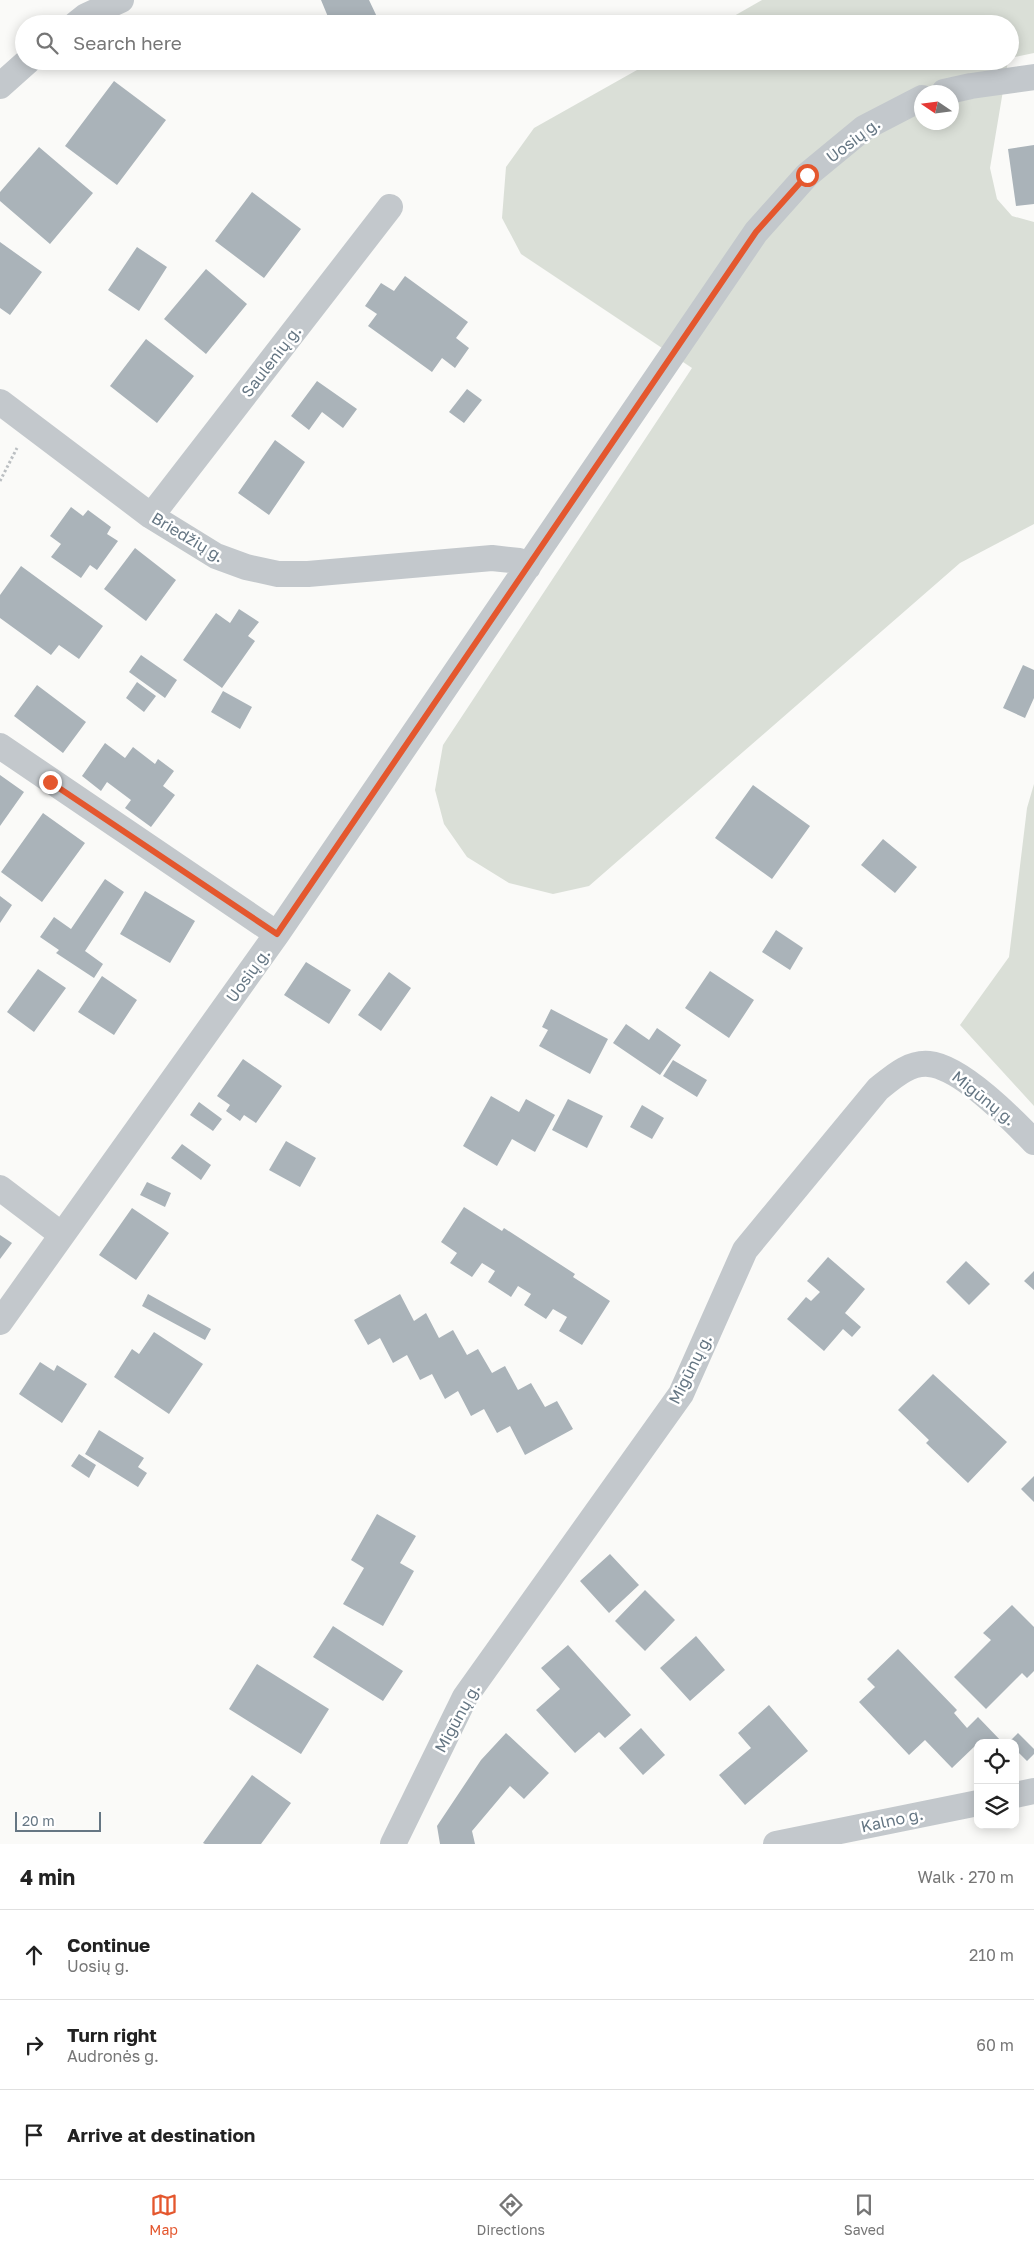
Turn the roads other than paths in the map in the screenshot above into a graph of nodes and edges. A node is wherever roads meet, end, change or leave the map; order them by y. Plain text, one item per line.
1 (121, 0) edge
2 (81, 13) edge
3 (18, 70) edge
4 (1034, 77) edge
5 (0, 86) edge
6 (959, 89) edge
7 (914, 102) edge
8 (390, 207) dead end
9 (0, 402) edge
10 (151, 516) junction
11 (528, 567) junction
12 (0, 746) edge
13 (277, 934) junction
14 (1034, 1142) edge
15 (0, 1188) edge
16 (62, 1234) junction
17 (0, 1322) edge
18 (1034, 1791) edge
19 (1019, 1794) edge
20 (974, 1804) edge
21 (394, 1844) edge
22 (776, 1844) edge

1 - 2 street
3 - 5 street
4 - 6 street
7 - 11 street, Uosių g.
8 - 10 street, Saulenių g.
9 - 10 street, Briedžių g.
10 - 11 street, Briedžių g.
11 - 13 street, Uosių g.
12 - 13 street
13 - 16 street, Uosių g.
14 - 21 street, Migūnų g.
15 - 16 street
16 - 17 street, Uosių g.
18 - 19 street
20 - 22 street, Kalno g.

